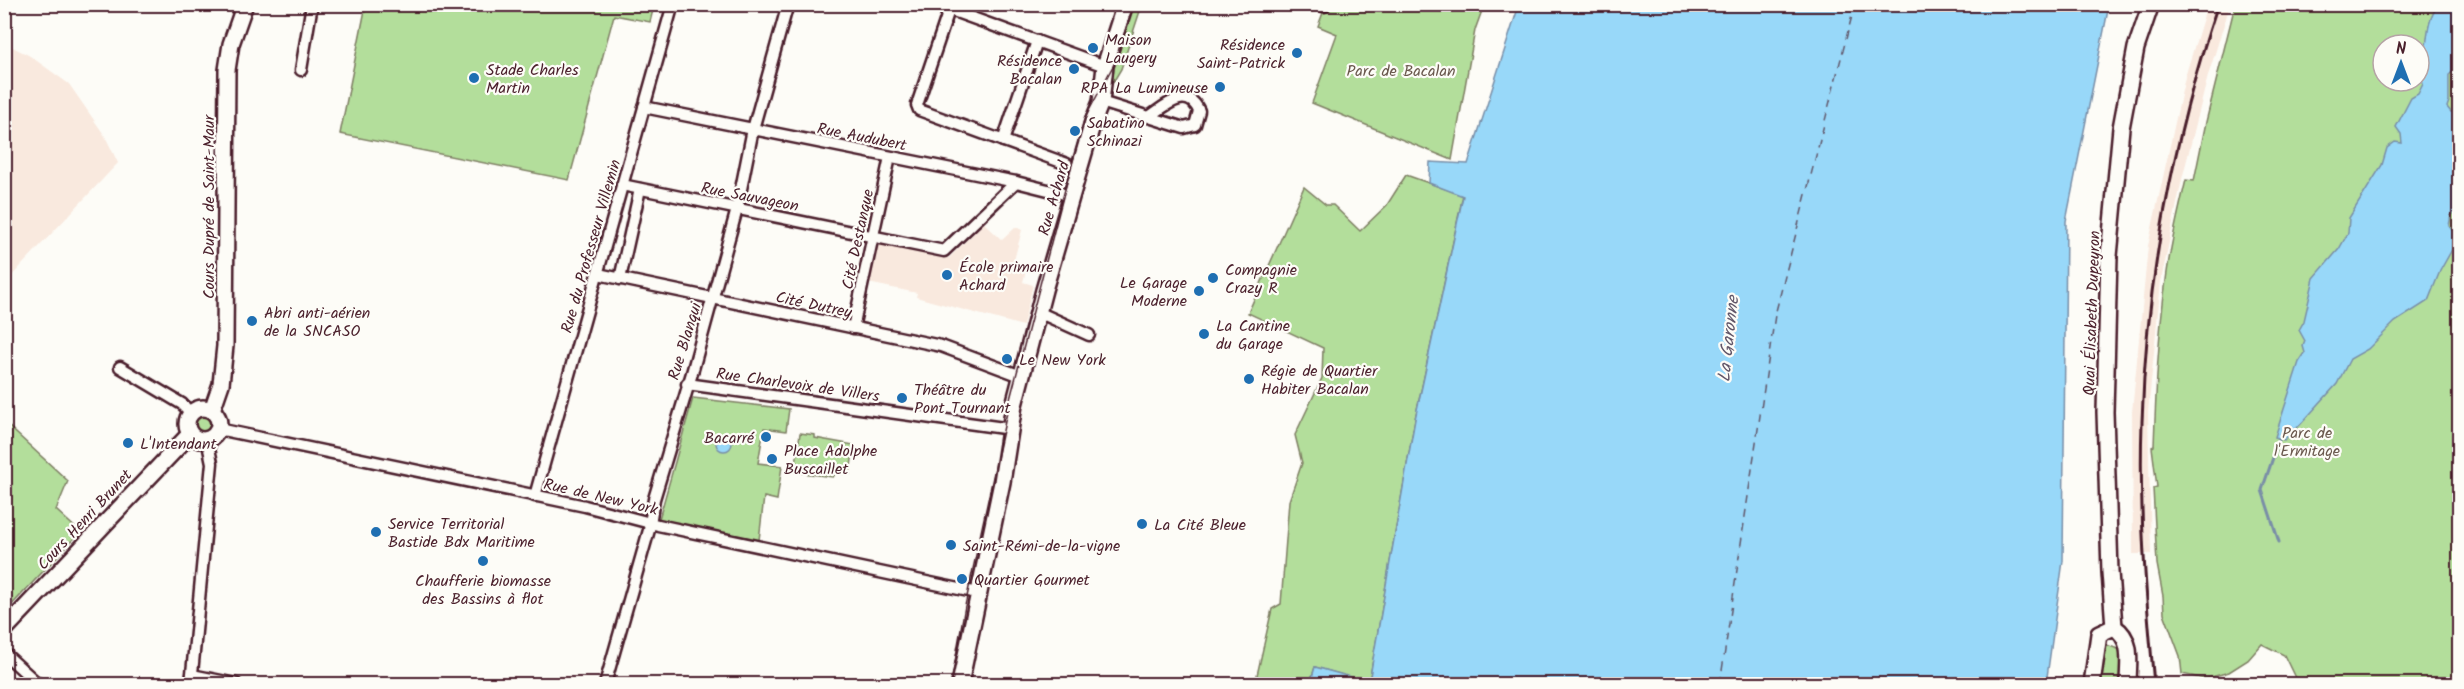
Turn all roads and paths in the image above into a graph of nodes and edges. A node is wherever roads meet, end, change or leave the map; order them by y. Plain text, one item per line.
1 (245, 4) edge
2 (312, 4) edge
3 (673, 4) edge
4 (788, 4) edge
5 (934, 4) edge
6 (1125, 4) edge
7 (2151, 4) edge
8 (949, 10) junction
9 (1037, 41) junction
10 (1105, 66) junction
11 (301, 70) dead end
12 (1101, 102) junction
13 (644, 107) junction
14 (1149, 117) dead end
15 (753, 129) junction
16 (1003, 141) junction
17 (890, 157) junction
18 (1067, 164) dead end
19 (1016, 182) junction
20 (622, 186) junction
21 (640, 189) junction
22 (1072, 196) junction
23 (737, 209) junction
24 (873, 236) junction
25 (598, 274) junction
26 (620, 279) junction
27 (712, 299) junction
28 (1038, 312) junction
29 (853, 328) junction
30 (1089, 334) dead end
31 (120, 367) dead end
32 (1021, 376) junction
33 (687, 384) junction
34 (212, 410) junction
35 (191, 413) junction
36 (1011, 429) junction
37 (190, 434) junction
38 (212, 434) junction
39 (536, 495) junction
40 (650, 522) junction
41 (978, 593) junction
42 (2114, 627) junction
43 (4, 630) edge
44 (4, 653) edge
45 (192, 680) edge
46 (38, 684) edge
47 (236, 684) edge
48 (605, 684) edge
49 (960, 684) edge
50 (2092, 684) edge
51 (2128, 684) edge

1 - 34 street, Cours Dupré de Saint-Maur
2 - 11 street
3 - 13 street, Rue du Professeur Villemin
4 - 15 street, Rue Blanqui
5 - 8 street
6 - 10 street, Rue Achard
7 - 42 street, Quai Élisabeth Dupeyron
8 - 9 street
8 - 16 street
9 - 10 street
9 - 16 street
10 - 12 street, Rue Achard
12 - 14 street
12 - 22 street, Rue Achard
13 - 15 street, Rue Audubert
13 - 20 street, Rue du Professeur Villemin
15 - 17 street, Rue Audubert
15 - 23 street, Rue Blanqui
16 - 18 street
17 - 19 street, Rue Audubert
17 - 24 street, Cité Destanque
19 - 22 street, Rue Audubert
19 - 24 street, Rue Sauvageon
20 - 21 street, Rue Sauvageon
20 - 25 street, Rue du Professeur Villemin
21 - 23 street, Rue Sauvageon
21 - 26 street
22 - 28 street, Rue Achard
23 - 24 street, Rue Sauvageon
23 - 27 street, Rue Blanqui
24 - 29 street, Cité Destanque
25 - 26 street, Cité Dutrey
25 - 39 street, Rue du Professeur Villemin
26 - 27 street, Cité Dutrey
27 - 29 street, Cité Dutrey
27 - 33 street, Rue Blanqui
28 - 30 street
28 - 32 street, Rue Achard
29 - 32 street, Cité Dutrey
31 - 35 street
32 - 36 street, Rue Achard
33 - 36 street, Rue Charlevoix de Villers
33 - 40 street, Rue Blanqui
34 - 35 street
34 - 38 street
35 - 37 street
36 - 41 street, Rue Achard
37 - 38 street
37 - 43 street, Cours Henri Brunet
38 - 39 street, Rue de New York
38 - 45 street
39 - 40 street, Rue de New York
40 - 41 street, Rue de New York
40 - 48 street, Rue Blanqui
41 - 49 street, Rue Achard
42 - 50 street
42 - 51 street
44 - 46 street
45 - 47 street

